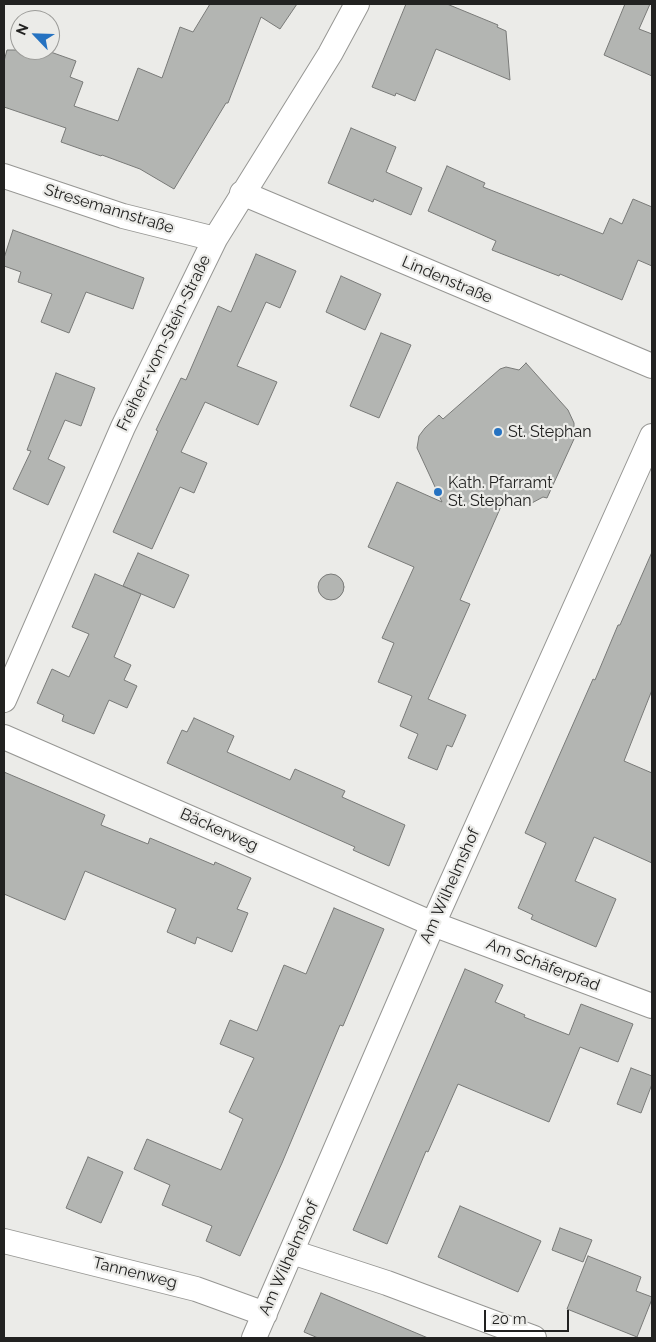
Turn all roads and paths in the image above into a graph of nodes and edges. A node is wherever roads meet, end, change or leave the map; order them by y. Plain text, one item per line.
1 (357, 4) edge
2 (4, 176) edge
3 (242, 193) junction
4 (214, 239) junction
5 (652, 366) edge
6 (652, 436) edge
7 (6, 690) edge
8 (4, 737) edge
9 (433, 924) junction
10 (652, 1006) edge
11 (4, 1241) edge
12 (292, 1252) junction
13 (265, 1314) junction
14 (254, 1338) edge
15 (534, 1338) edge

1 - 3 street, Freiherr-vom-Stein-Straße
2 - 4 street, Stresemannstraße
3 - 4 street, Freiherr-vom-Stein-Straße
3 - 5 street, Lindenstraße
4 - 7 street, Freiherr-vom-Stein-Straße
6 - 9 street, Am Wilhelmshof
8 - 9 street, Bäckerweg
9 - 10 street, Am Schäferpfad
9 - 12 street, Am Wilhelmshof
11 - 13 street, Tannenweg
12 - 13 street, Am Wilhelmshof
12 - 15 street
13 - 14 street, Am Wilhelmshof

